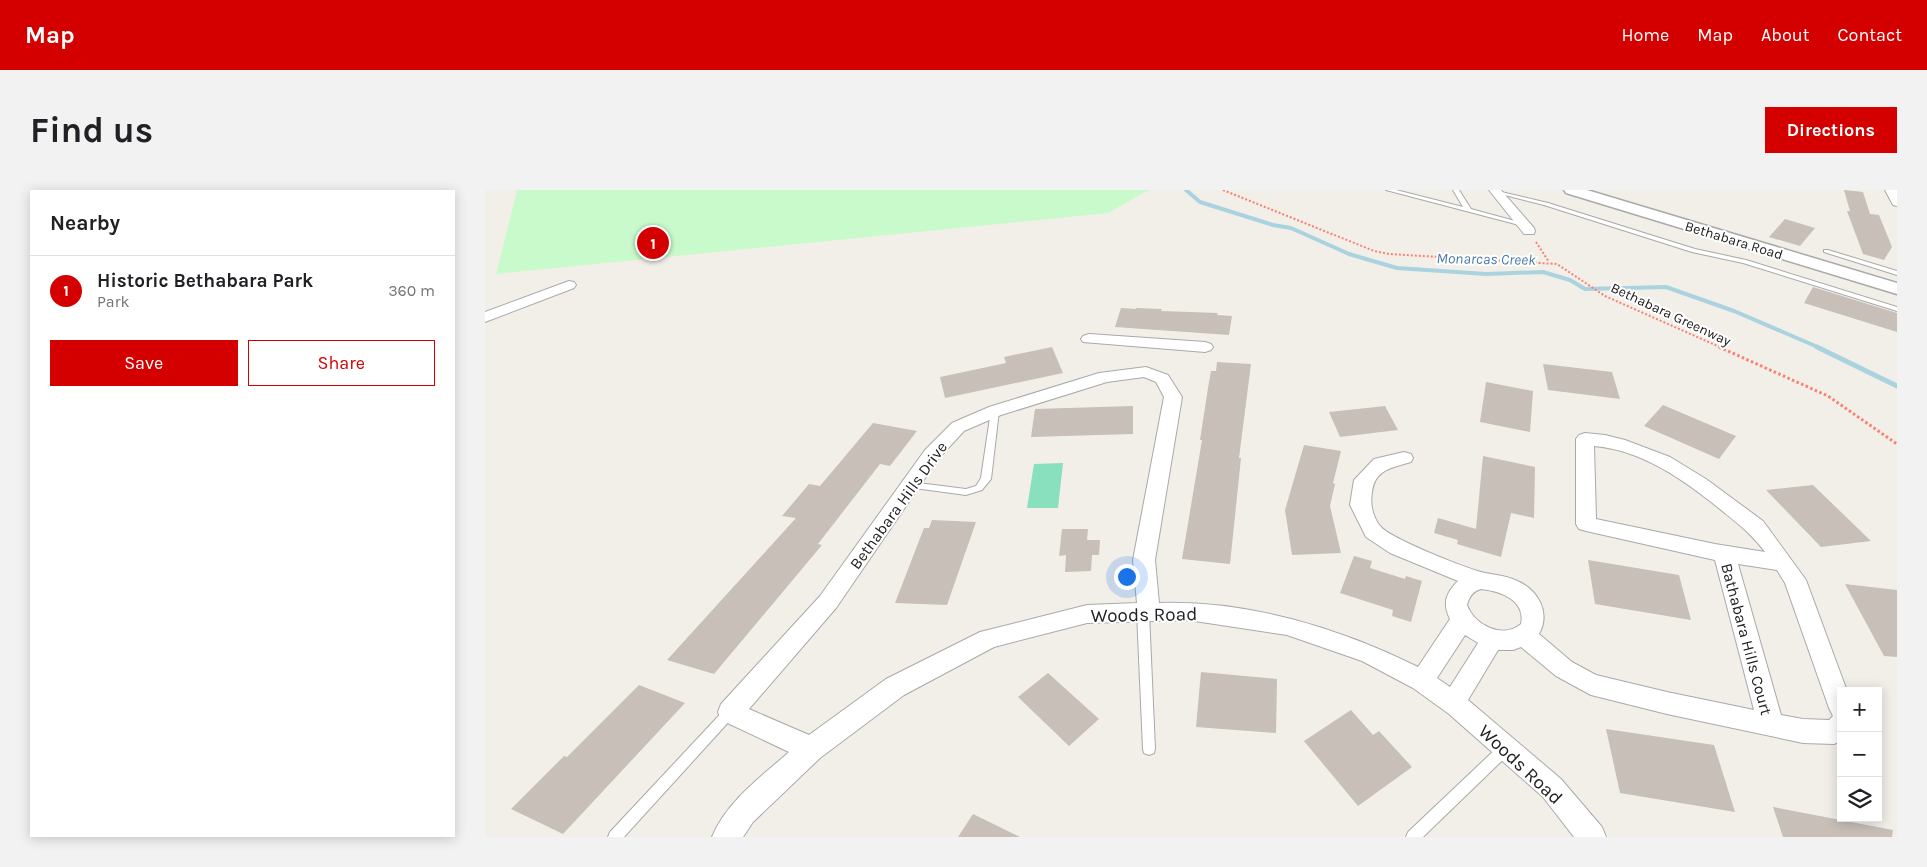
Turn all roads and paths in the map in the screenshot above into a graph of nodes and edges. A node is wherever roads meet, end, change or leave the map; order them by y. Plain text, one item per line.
1 (1223, 190) edge
2 (1389, 190) edge
3 (1456, 190) edge
4 (1495, 190) edge
5 (1571, 190) edge
6 (1891, 190) edge
7 (1897, 202) edge
8 (1469, 211) junction
9 (1526, 227) junction
10 (1826, 252) dead end
11 (1549, 263) junction
12 (1897, 273) edge
13 (569, 285) dead end
14 (1897, 290) edge
15 (1897, 309) edge
16 (485, 317) edge
17 (1089, 339) dead end
18 (1149, 343) junction
19 (1205, 347) dead end
20 (1146, 372) junction
21 (995, 411) junction
22 (1897, 444) edge
23 (1404, 458) dead end
24 (910, 484) junction
25 (1724, 553) junction
26 (1783, 563) junction
27 (1481, 581) junction
28 (1146, 612) junction
29 (1463, 620) junction
30 (1525, 636) junction
31 (1492, 640) junction
32 (1422, 681) junction
33 (1837, 697) edge
34 (1453, 703) junction
35 (730, 712) junction
36 (1771, 725) junction
37 (1837, 729) edge
38 (811, 748) junction
39 (1506, 748) junction
40 (1149, 749) dead end
41 (615, 837) edge
42 (726, 837) edge
43 (1413, 837) edge
44 (1592, 837) edge

1 - 11 path, Bethabara Greenway
2 - 8 lane
3 - 8 lane
4 - 9 street
4 - 15 lane
5 - 14 street, Bethabara Road
6 - 7 street
8 - 9 lane
9 - 11 path
10 - 12 lane
11 - 22 path, Bethabara Greenway
13 - 16 street
17 - 18 street
18 - 19 street
18 - 20 street
20 - 21 street, Bethabara Hills Drive
20 - 28 street
21 - 24 street, Bethabara Hills Drive
21 - 24 lane
23 - 27 street
24 - 35 street, Bethabara Hills Drive
25 - 26 street, Bathabara Hills Court
25 - 26 street, Bathabara Hills Court
25 - 36 street, Bathabara Hills Court
26 - 33 street, Bathabara Hills Court
27 - 29 street
27 - 30 street
28 - 32 street, Woods Road
28 - 38 street, Woods Road
28 - 40 lane
29 - 31 street
29 - 32 street
30 - 31 street
30 - 36 street, Bathabara Hills Court
31 - 34 street
32 - 34 street, Woods Road
34 - 39 street, Woods Road
35 - 38 street
35 - 41 lane
36 - 37 street, Bathabara Hills Court
38 - 42 street, Woods Road
39 - 43 lane
39 - 44 street, Woods Road

